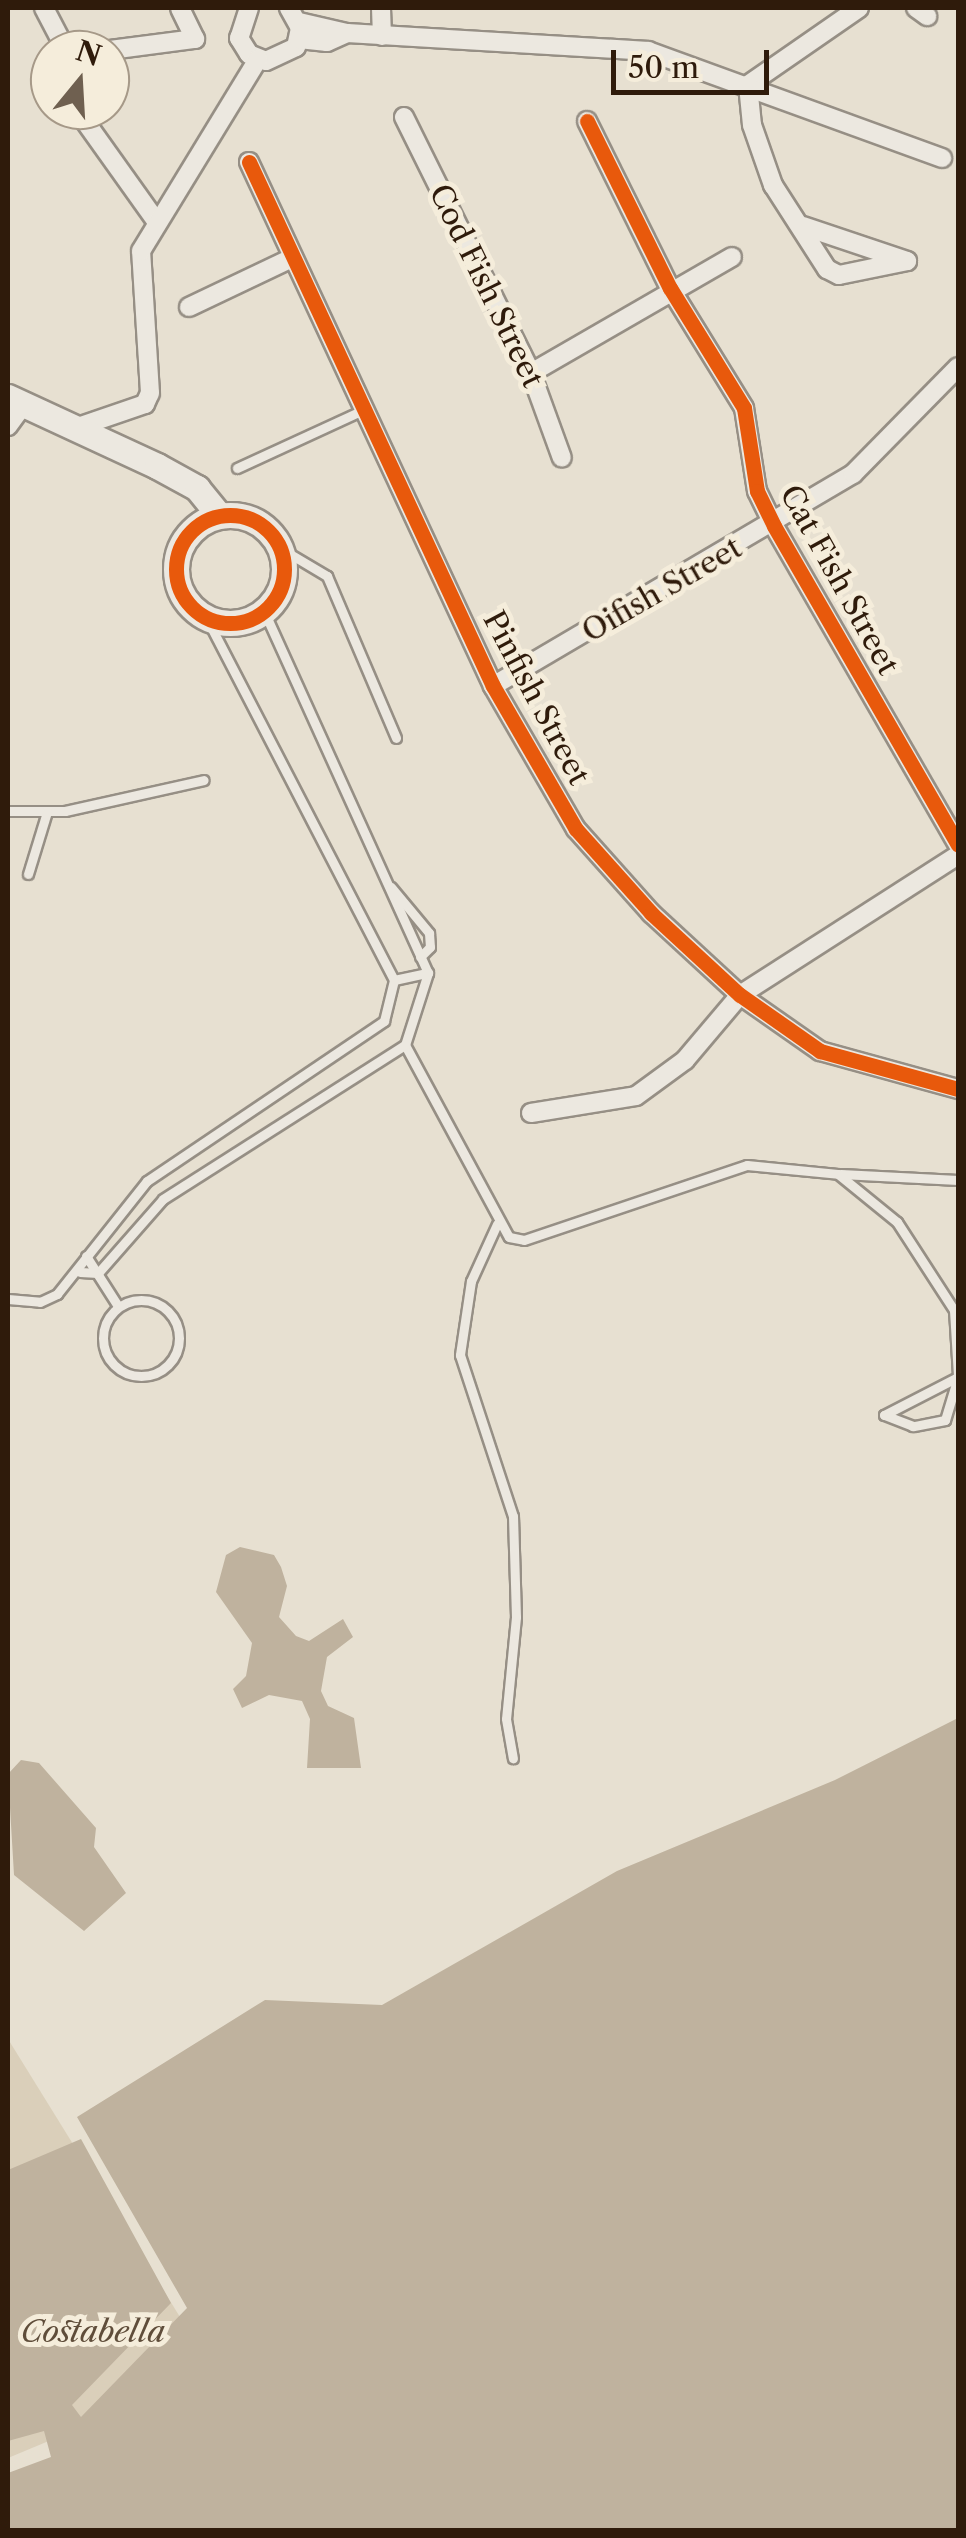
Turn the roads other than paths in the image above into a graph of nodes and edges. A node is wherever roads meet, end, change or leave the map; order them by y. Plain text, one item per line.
1 (180, 8) edge
2 (250, 8) edge
3 (381, 8) edge
4 (858, 8) edge
5 (295, 23) edge
6 (382, 36) junction
7 (130, 47) edge
8 (258, 60) junction
9 (748, 86) junction
10 (404, 117) dead end
11 (586, 121) dead end
12 (91, 130) edge
13 (942, 158) dead end
14 (249, 162) dead end
15 (157, 222) junction
16 (803, 226) junction
17 (732, 257) dead end
18 (292, 258) junction
19 (670, 288) junction
20 (189, 307) dead end
21 (958, 366) edge
22 (531, 374) junction
23 (13, 409) edge
24 (364, 410) junction
25 (75, 428) junction
26 (562, 458) dead end
27 (237, 468) dead end
28 (220, 516) junction
29 (774, 526) junction
30 (280, 548) junction
31 (264, 612) junction
32 (206, 618) junction
33 (493, 686) junction
34 (396, 738) dead end
35 (204, 780) dead end
36 (8, 811) edge
37 (47, 812) junction
38 (958, 845) edge
39 (958, 855) edge
40 (28, 874) dead end
41 (381, 876) junction
42 (420, 956) junction
43 (428, 973) junction
44 (394, 980) junction
45 (740, 995) junction
46 (405, 1045) junction
47 (958, 1089) edge
48 (531, 1114) dead end
49 (838, 1174) junction
50 (958, 1180) edge
51 (147, 1181) junction
52 (163, 1199) junction
53 (122, 1209) junction
54 (497, 1224) junction
55 (137, 1226) junction
56 (86, 1256) junction
57 (80, 1272) junction
58 (98, 1274) junction
59 (8, 1300) edge
60 (118, 1306) junction
61 (958, 1377) edge
62 (513, 1758) dead end

1 - 7 street
2 - 8 street
3 - 6 street
4 - 9 street
5 - 6 street
5 - 8 street
6 - 9 street
8 - 15 street
9 - 13 street
9 - 16 street
10 - 22 street, Cod Fish Street
11 - 19 street, Cat Fish Street
12 - 15 street
14 - 18 street, Pinfish Street
15 - 25 street
16 - 16 street
17 - 19 street
18 - 20 street
18 - 24 street, Pinfish Street
19 - 22 street
19 - 29 street, Cat Fish Street
21 - 29 street, Oifish Street
22 - 26 street, Cod Fish Street
23 - 25 street
24 - 27 lane
24 - 33 street, Pinfish Street
25 - 28 street
28 - 30 street
28 - 32 street
29 - 33 street, Oifish Street
29 - 38 street, Cat Fish Street
30 - 31 street
30 - 34 lane
31 - 32 street
31 - 41 lane
32 - 44 lane
33 - 45 street, Pinfish Street
35 - 37 lane
36 - 37 lane
37 - 40 lane
39 - 45 street
41 - 42 lane
41 - 42 lane
42 - 43 lane
43 - 44 lane
43 - 46 lane
44 - 51 lane
45 - 47 street, Pinfish Street
45 - 48 street
46 - 52 lane
46 - 54 lane
49 - 50 lane
49 - 54 lane
49 - 61 lane
51 - 52 lane
51 - 53 lane
52 - 55 lane
53 - 55 lane
53 - 56 lane
54 - 62 lane
55 - 58 lane
56 - 57 lane
56 - 58 lane
57 - 58 lane
57 - 59 lane
58 - 60 lane
60 - 60 lane
61 - 61 lane

